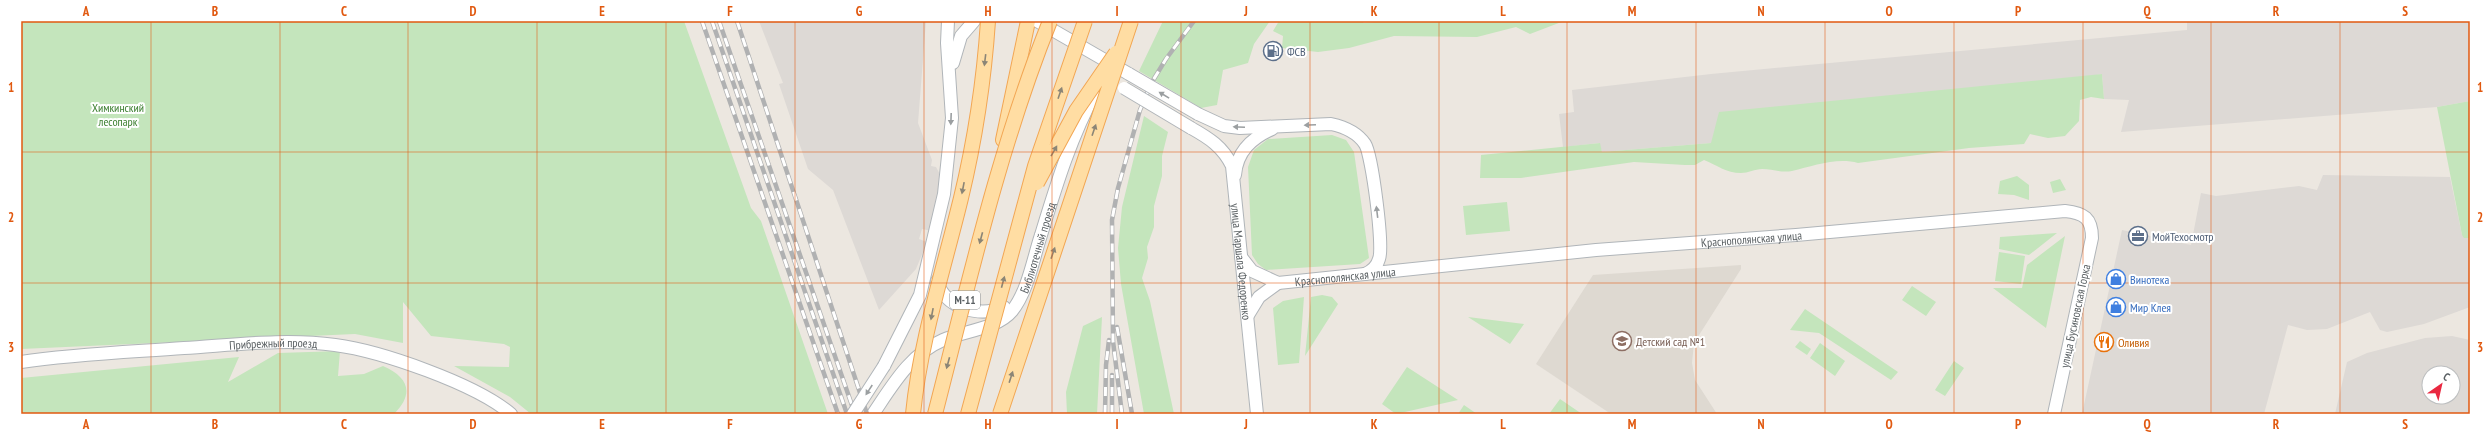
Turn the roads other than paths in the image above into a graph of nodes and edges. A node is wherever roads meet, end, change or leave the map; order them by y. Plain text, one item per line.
1 (948, 21) edge
2 (974, 21) edge
3 (988, 21) edge
4 (1028, 21) edge
5 (1037, 21) edge
6 (1050, 21) edge
7 (1085, 21) edge
8 (1132, 21) edge
9 (1141, 21) edge
10 (1110, 63) junction
11 (949, 80) junction
12 (1093, 96) junction
13 (1278, 126) junction
14 (1235, 180) junction
15 (995, 186) junction
16 (2088, 218) joint
17 (1019, 224) junction
18 (938, 227) junction
19 (1381, 250) junction
20 (1241, 257) junction
21 (1412, 268) junction
22 (1365, 274) junction
23 (1278, 282) junction
24 (1021, 294) junction
25 (1247, 316) junction
26 (21, 362) edge
27 (511, 414) edge
28 (853, 414) edge
29 (874, 414) edge
30 (912, 414) edge
31 (935, 414) edge
32 (968, 414) edge
33 (1000, 414) edge
34 (1257, 414) edge
35 (2054, 414) edge

1 - 11 street
2 - 11 street
3 -> 30 main road, bridge
4 - 15 main road, bridge
5 - 10 street
6 - 15 main road, bridge
17 -> 7 main road, bridge
8 - 10 street, Библиотечный проезд
33 -> 8 main road, bridge
17 -> 9 main road, bridge
10 - 12 street, Библиотечный проезд
13 -> 10 street, bridge
11 -> 18 street
12 - 14 street, улица Маршала Федоренко, bridge
12 - 24 street, Библиотечный проезд
13 - 14 street
19 -> 13 street
14 - 20 street, улица Маршала Федоренко
15 -> 31 main road, М-11, bridge
16 - 21 street, Краснополянская улица
16 - 35 street, улица Бусиновская Горка
32 -> 17 main road, М-11, bridge
18 - 24 street
18 -> 28 street, bridge
19 - 21 street, Краснополянская улица
19 - 22 street
20 - 23 street
20 - 25 street, улица Маршала Федоренко
21 - 22 street, Краснополянская улица
22 - 23 street, Краснополянская улица
23 - 25 street
24 - 29 street, Библиотечный проезд
25 - 34 street, улица Маршала Федоренко
26 - 27 street, Прибрежный проезд

